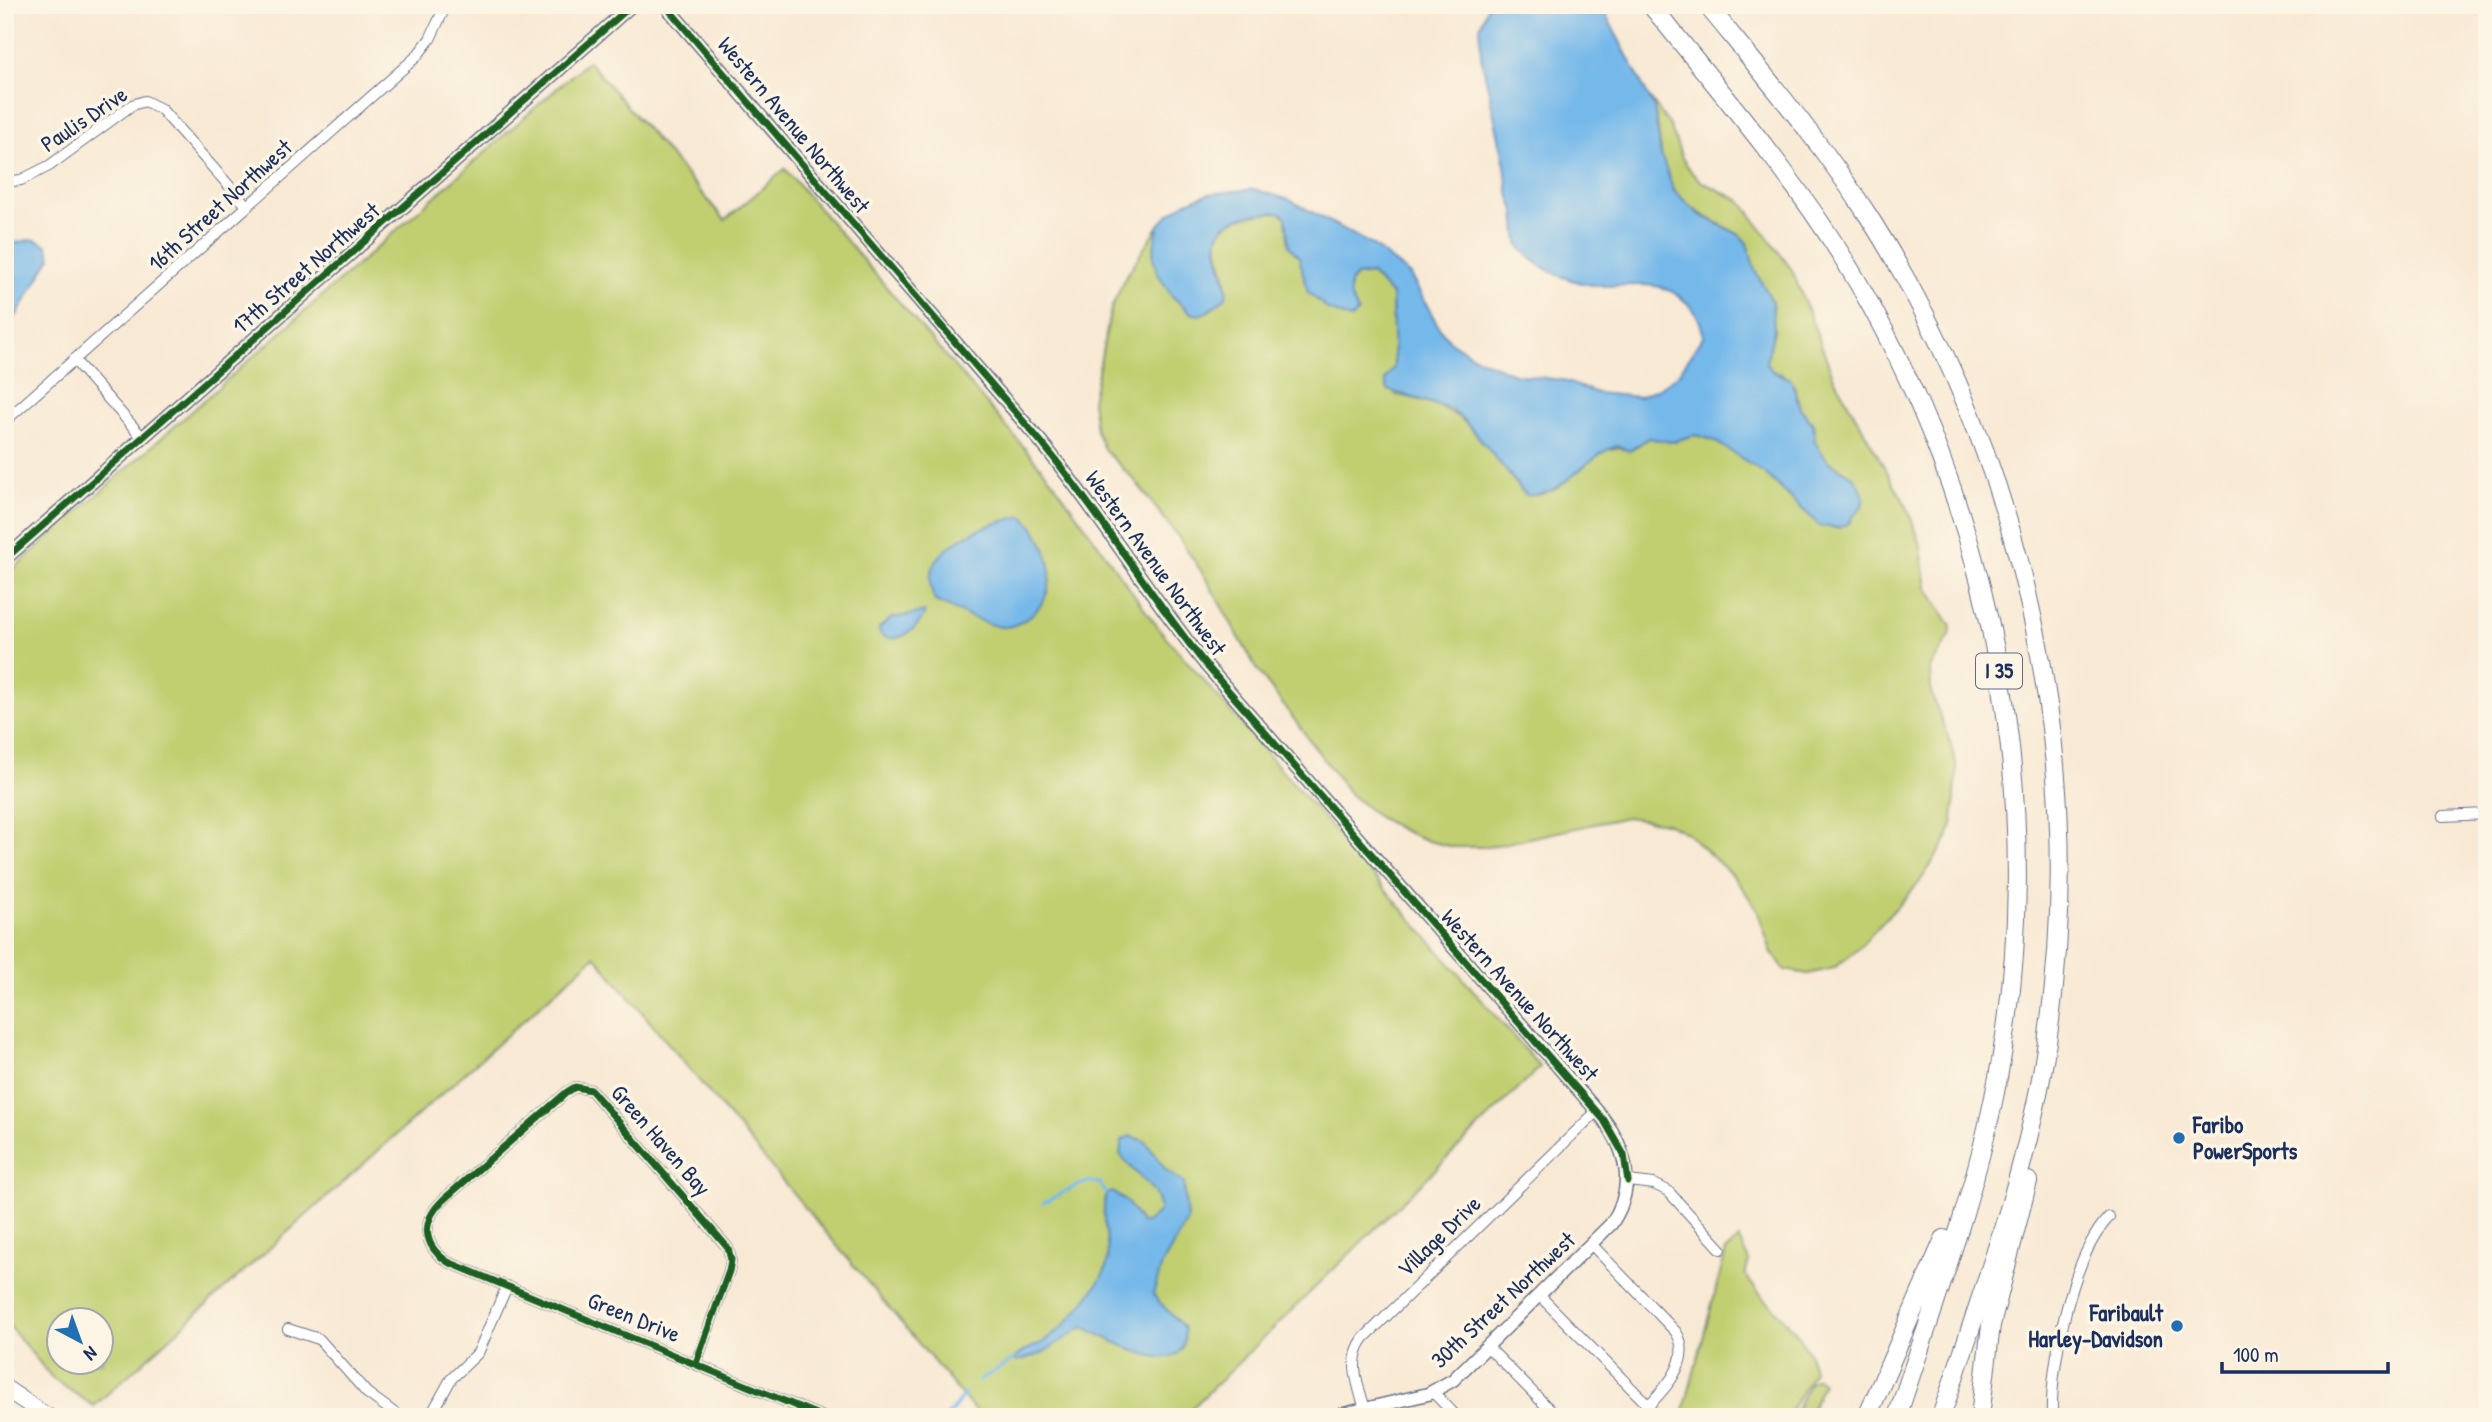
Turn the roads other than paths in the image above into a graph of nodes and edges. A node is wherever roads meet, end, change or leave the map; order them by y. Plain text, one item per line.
1 (446, 5) edge
2 (632, 5) edge
3 (665, 5) edge
4 (1651, 5) edge
5 (1707, 5) edge
6 (5, 182) edge
7 (247, 206) junction
8 (75, 361) junction
9 (5, 421) edge
10 (143, 438) junction
11 (5, 559) edge
12 (2487, 814) edge
13 (2443, 816) dead end
14 (2053, 1003) junction
15 (1597, 1111) junction
16 (1983, 1138) junction
17 (1628, 1181) junction
18 (2109, 1217) dead end
19 (415, 1219) dead end
20 (427, 1222) junction
21 (1592, 1245) junction
22 (1721, 1249) dead end
23 (507, 1286) junction
24 (1541, 1296) junction
25 (288, 1329) dead end
26 (1488, 1347) junction
27 (695, 1363) junction
28 (5, 1388) edge
29 (1433, 1392) junction
30 (1649, 1406) junction
31 (1365, 1409) junction
32 (48, 1417) edge
33 (400, 1417) edge
34 (430, 1417) edge
35 (823, 1417) edge
36 (1331, 1417) edge
37 (1457, 1417) edge
38 (1557, 1417) edge
39 (1637, 1417) edge
40 (1867, 1417) edge
41 (1897, 1417) edge
42 (1941, 1417) edge
43 (1980, 1417) edge
44 (2052, 1417) edge

1 - 7 street, 16th Street Northwest
2 - 10 street, 17th Street Northwest
3 - 15 street, Western Avenue Northwest
4 - 16 highway, I 35
5 - 14 highway, I 35
6 - 7 street, Paulis Drive
7 - 8 street, 16th Street Northwest
8 - 9 street, 16th Street Northwest
8 - 10 street
10 - 11 street, 17th Street Northwest
12 - 13 street
14 - 42 highway, I 35
14 - 43 highway
15 - 17 street, Western Avenue Northwest
15 - 31 street, Village Drive
16 - 40 highway
16 - 41 highway, I 35
17 - 21 street, 30th Street Northwest
17 - 22 street
18 - 44 street
19 - 20 street
20 - 23 street
20 - 27 street, Green Haven Bay
21 - 24 street, 30th Street Northwest
21 - 30 street
23 - 27 street, Green Drive
23 - 34 street
24 - 26 street, 30th Street Northwest
24 - 30 street
25 - 33 street
26 - 29 street, 30th Street Northwest
26 - 38 street
27 - 35 street, Green Drive
28 - 32 highway
29 - 31 street, 30th Street Northwest
29 - 37 street
30 - 39 street
31 - 36 street, 30th Street Northwest

